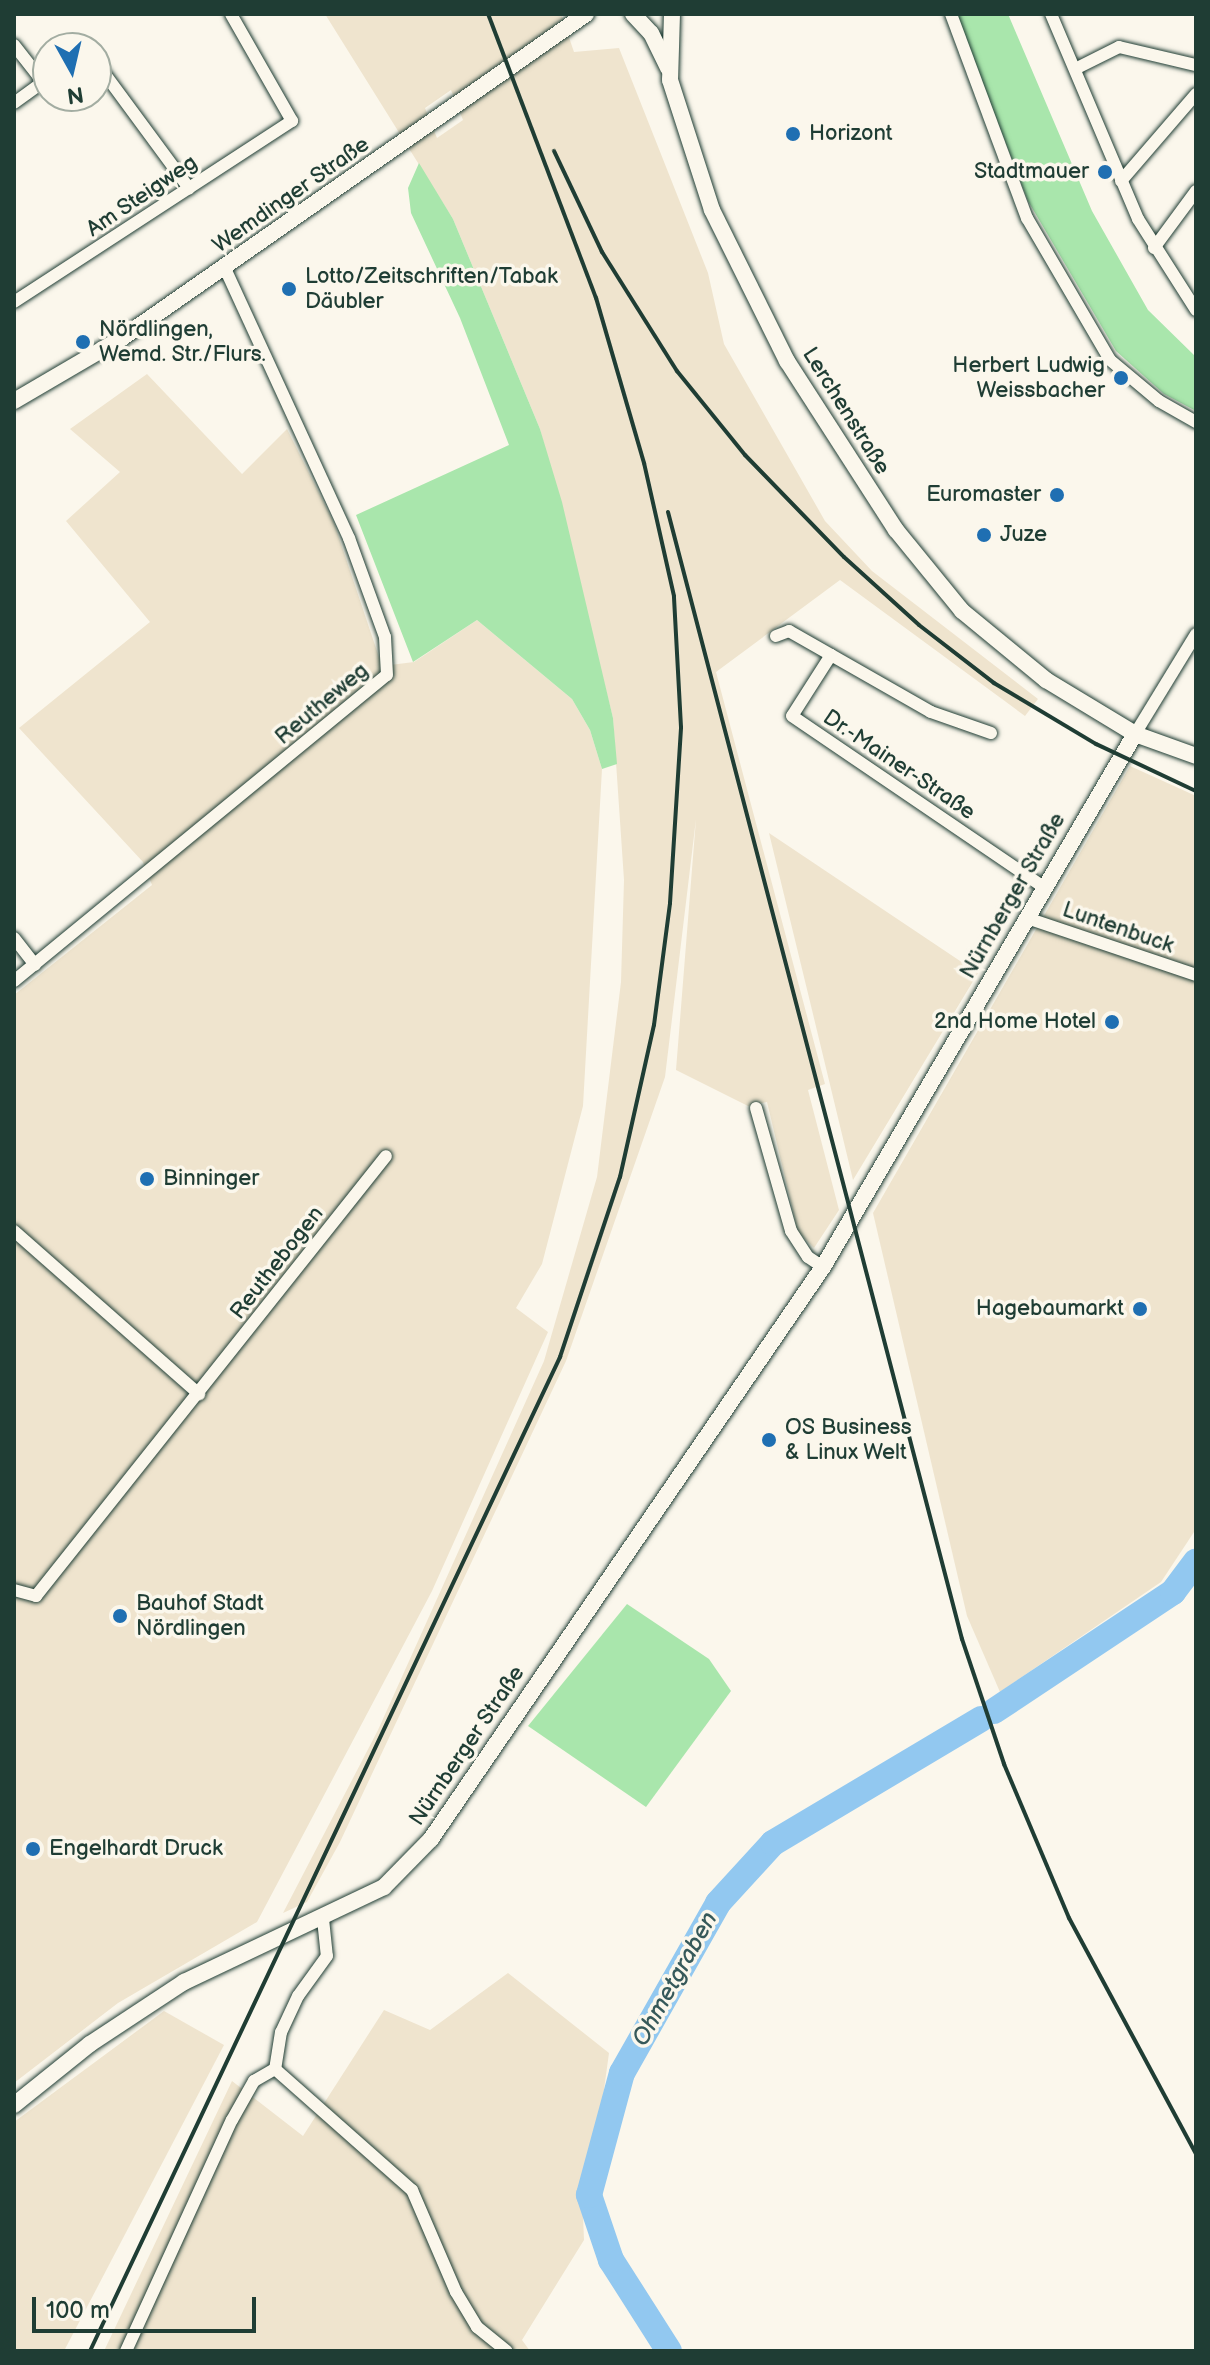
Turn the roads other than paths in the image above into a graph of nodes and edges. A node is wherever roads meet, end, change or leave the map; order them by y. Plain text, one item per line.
1 (231, 14) edge
2 (586, 14) edge
3 (633, 14) edge
4 (672, 14) edge
5 (951, 14) edge
6 (1051, 14) edge
7 (14, 45) edge
8 (1196, 65) edge
9 (32, 68) edge
10 (668, 68) junction
11 (1075, 69) junction
12 (112, 84) edge
13 (32, 91) edge
14 (1196, 94) edge
15 (14, 103) edge
16 (1121, 181) junction
17 (189, 188) junction
18 (1196, 191) edge
19 (1154, 248) junction
20 (225, 268) junction
21 (14, 302) edge
22 (1196, 310) edge
23 (16, 396) edge
24 (1196, 422) edge
25 (1196, 634) edge
26 (776, 636) dead end
27 (831, 655) junction
28 (991, 733) dead end
29 (1135, 734) junction
30 (1196, 756) edge
31 (1044, 887) junction
32 (1027, 918) junction
33 (14, 938) edge
34 (35, 965) junction
35 (1196, 975) edge
36 (14, 981) edge
37 (756, 1108) dead end
38 (386, 1156) dead end
39 (14, 1231) edge
40 (823, 1267) junction
41 (199, 1394) junction
42 (14, 1590) edge
43 (323, 1919) junction
44 (275, 2069) junction
45 (14, 2105) edge
46 (502, 2348) edge
47 (126, 2351) edge

1 - 17 street, Am Steigweg
2 - 20 main road, Wemdinger Straße
3 - 10 main road
4 - 10 main road, Lerchenstraße
5 - 24 street
6 - 11 street
7 - 9 street
8 - 11 street
10 - 29 main road, Lerchenstraße
11 - 16 street
12 - 17 street
13 - 15 street
14 - 16 street
16 - 19 street
17 - 21 street, Am Steigweg
18 - 19 street
19 - 22 street
20 - 23 main road, Wemdinger Straße
20 - 34 street, Reutheweg
25 - 29 street, Nürnberger Straße
26 - 27 street
27 - 28 street
27 - 31 street, Dr.-Mainer-Straße
29 - 30 main road, Lerchenstraße
29 - 31 main road, Nürnberger Straße
31 - 32 main road, Nürnberger Straße
32 - 35 street, Luntenbuck
32 - 40 main road, Nürnberger Straße
33 - 34 street
34 - 36 street, Reutheweg
37 - 40 street
38 - 41 street, Reuthebogen
39 - 41 street
40 - 43 main road, Nürnberger Straße
41 - 42 street, Reuthebogen
43 - 44 street
43 - 45 main road, Nürnberger Straße
44 - 46 street
44 - 47 street

